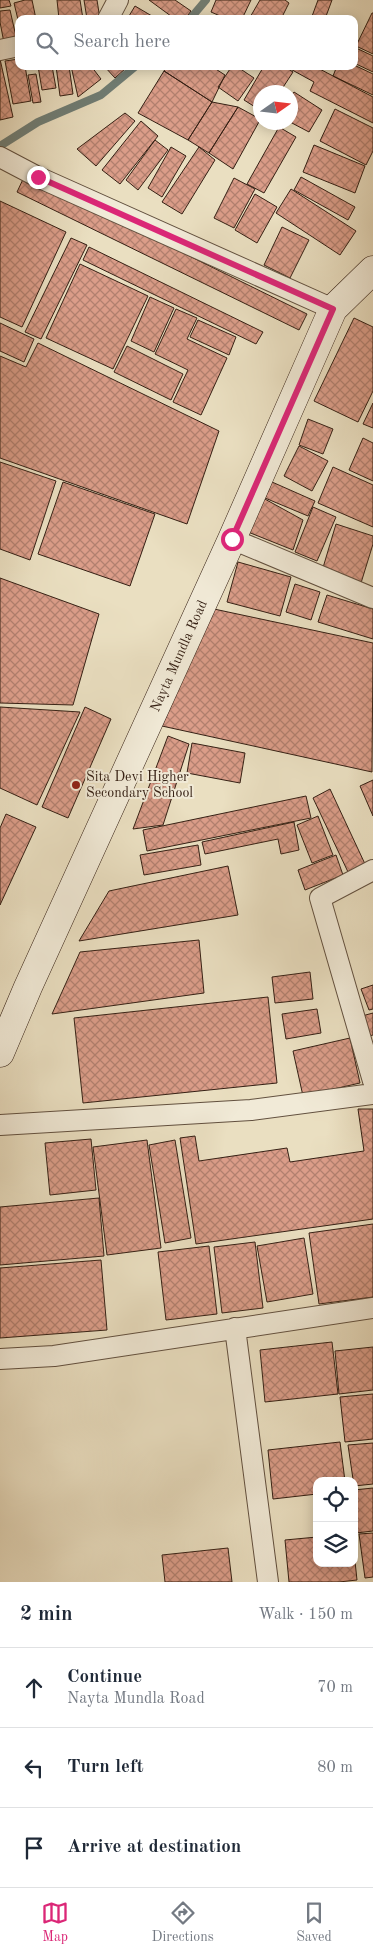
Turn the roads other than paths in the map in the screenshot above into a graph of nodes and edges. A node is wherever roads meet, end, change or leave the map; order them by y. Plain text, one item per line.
1 (118, 0) edge
2 (110, 15) edge
3 (15, 47) edge
4 (0, 50) edge
5 (0, 158) edge
6 (373, 270) edge
7 (333, 309) junction
8 (232, 539) junction
9 (373, 598) edge
10 (373, 870) edge
11 (0, 1053) edge
12 (373, 1081) edge
13 (373, 1094) edge
14 (0, 1124) edge
15 (373, 1308) edge
16 (235, 1328) junction
17 (0, 1359) edge
18 (268, 1582) edge

1 - 2 street
3 - 4 street
5 - 7 street
6 - 7 main road, Nayta Mundla Road
7 - 8 main road, Nayta Mundla Road
8 - 9 street
8 - 11 main road, Nayta Mundla Road
10 - 12 street
13 - 14 street
15 - 16 street
16 - 17 street
16 - 18 street

